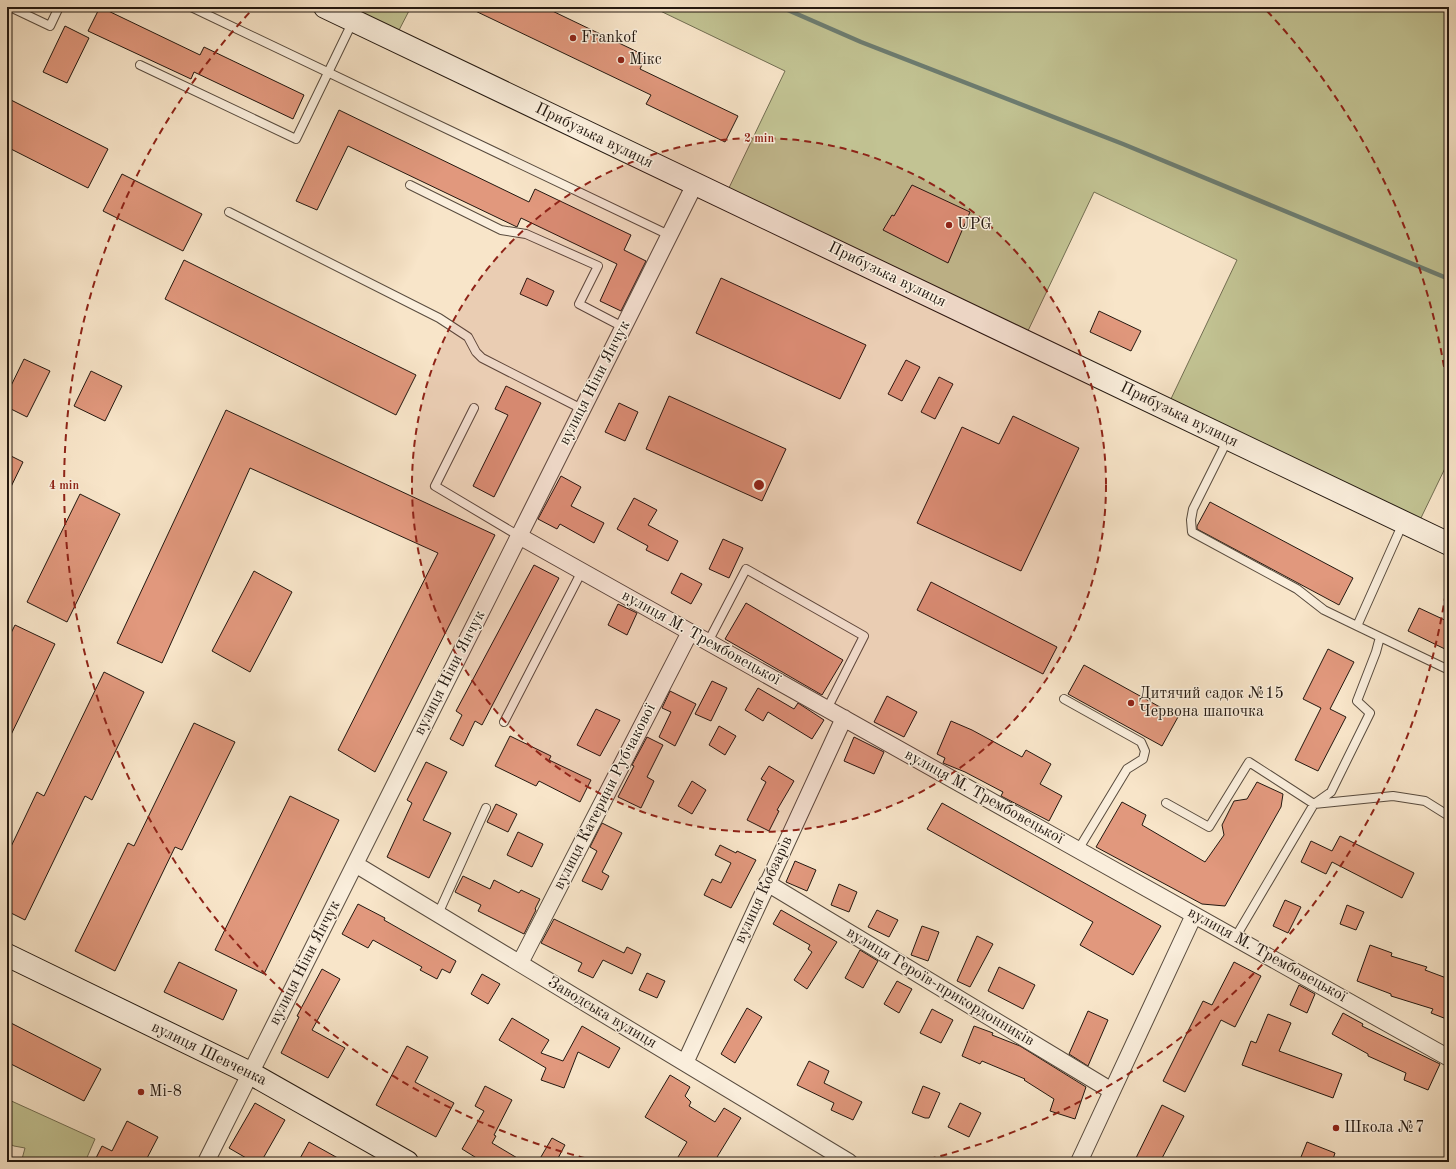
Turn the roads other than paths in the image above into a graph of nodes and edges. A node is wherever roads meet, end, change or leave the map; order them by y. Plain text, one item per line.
1 (10, 7) edge
2 (59, 7) edge
3 (191, 7) edge
4 (325, 7) edge
5 (352, 14) edge
6 (140, 65) dead end
7 (329, 72) junction
8 (695, 184) junction
9 (410, 185) dead end
10 (229, 212) dead end
11 (670, 235) junction
12 (623, 327) junction
13 (474, 408) dead end
14 (582, 409) junction
15 (1228, 438) junction
16 (1404, 522) junction
17 (519, 536) junction
18 (1449, 544) edge
19 (582, 571) junction
20 (1357, 626) junction
21 (690, 632) junction
22 (1380, 637) junction
23 (708, 642) junction
24 (1449, 670) edge
25 (1064, 700) dead end
26 (827, 709) junction
27 (844, 718) junction
28 (504, 722) dead end
29 (1166, 803) dead end
30 (1314, 804) junction
31 (486, 808) dead end
32 (1449, 816) edge
33 (1078, 850) junction
34 (355, 864) junction
35 (768, 883) junction
36 (438, 914) junction
37 (1194, 915) junction
38 (1235, 938) junction
39 (7, 955) edge
40 (520, 963) junction
41 (1449, 1058) edge
42 (685, 1063) junction
43 (250, 1073) junction
44 (1112, 1091) junction
45 (206, 1162) edge
46 (407, 1162) edge
47 (849, 1162) edge
48 (1079, 1162) edge

1 - 2 lane
3 - 7 lane
4 - 5 street, Прибузька вулиця
5 - 7 lane
5 - 8 street, Прибузька вулиця
6 - 7 lane
7 - 11 lane
8 - 11 street, вулиця Ніни Янчук
8 - 15 street, Прибузька вулиця
9 - 12 lane
10 - 14 lane
11 - 12 street, вулиця Ніни Янчук
12 - 14 street, вулиця Ніни Янчук
13 - 17 lane
14 - 17 street, вулиця Ніни Янчук
15 - 16 street, Прибузька вулиця
15 - 20 lane
16 - 18 street, Прибузька вулиця
16 - 20 lane
17 - 19 street, вулиця М. Трембовецької
17 - 34 street, вулиця Ніни Янчук
19 - 21 street, вулиця М. Трембовецької
19 - 28 lane
20 - 22 lane
21 - 23 street, вулиця М. Трембовецької
21 - 40 street, вулиця Катерини Рубчакової
22 - 24 lane
22 - 30 lane
23 - 26 street, вулиця М. Трембовецької
23 - 26 lane
25 - 33 lane
26 - 27 street, вулиця М. Трембовецької
27 - 33 street, вулиця М. Трембовецької
27 - 35 street, вулиця Кобзарів
29 - 30 lane
30 - 32 lane
30 - 38 lane
31 - 36 lane
33 - 37 street, вулиця М. Трембовецької
34 - 36 street, Заводська вулиця
34 - 43 street, вулиця Ніни Янчук
35 - 42 street, вулиця Кобзарів
35 - 44 street, вулиця Героїв-прикордонників
36 - 40 street, Заводська вулиця
37 - 38 street, вулиця М. Трембовецької
37 - 44 street
38 - 41 street, вулиця М. Трембовецької
39 - 43 street, вулиця Шевченка
40 - 42 street, Заводська вулиця
42 - 47 street, Заводська вулиця
43 - 45 street, вулиця Ніни Янчук
43 - 46 street, вулиця Шевченка
44 - 48 street

